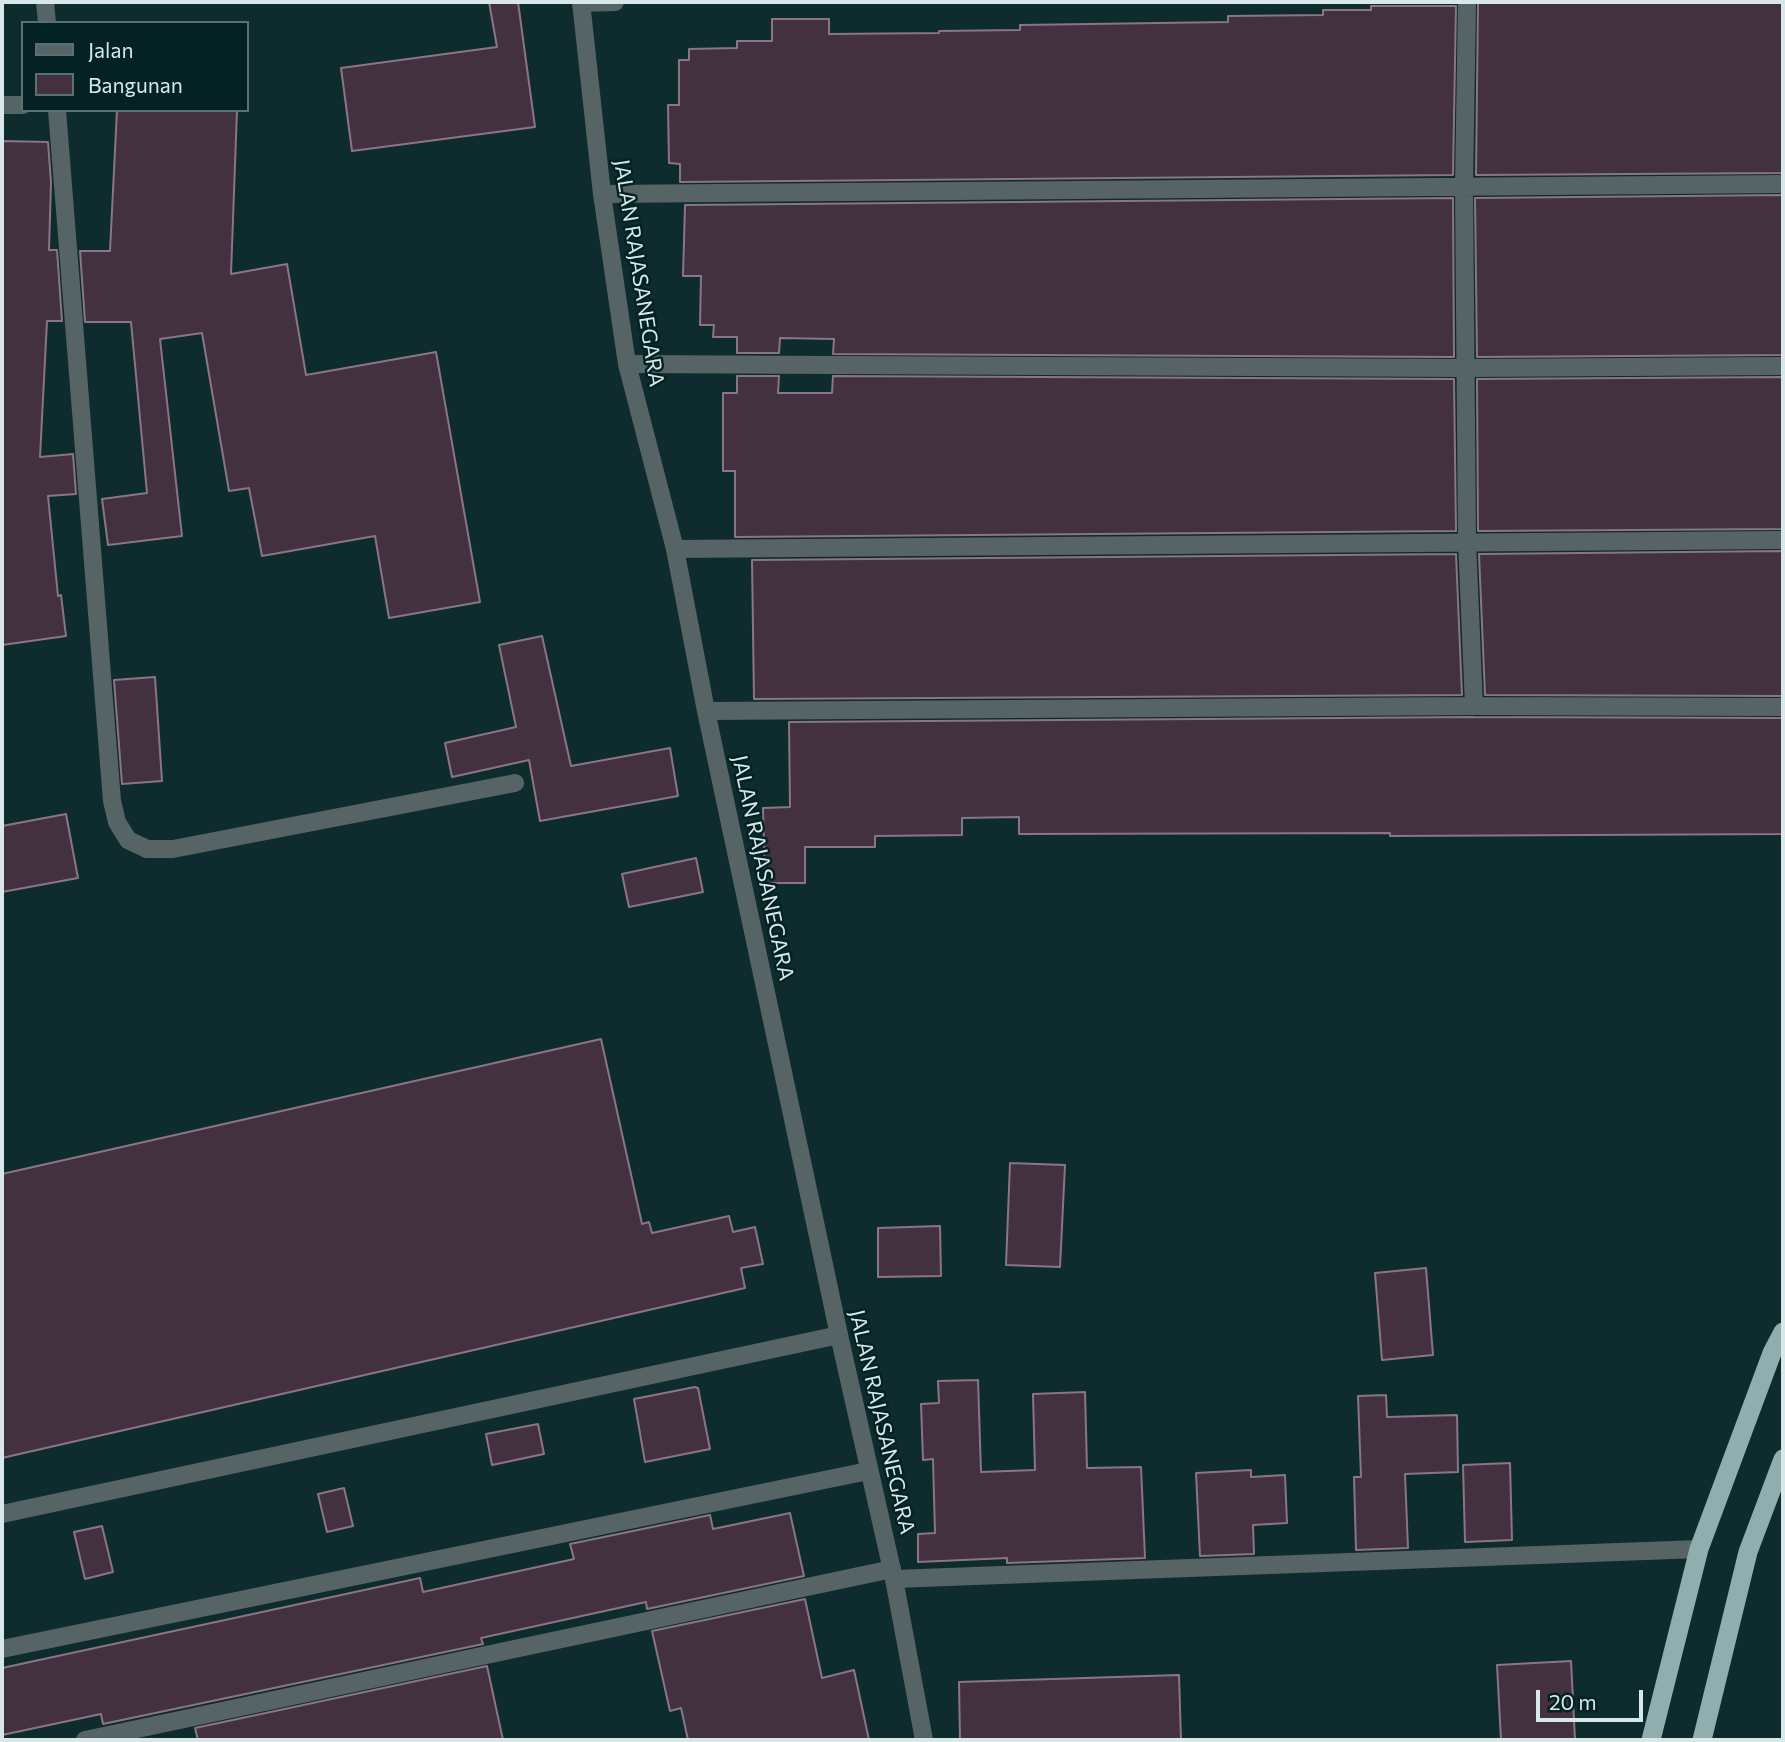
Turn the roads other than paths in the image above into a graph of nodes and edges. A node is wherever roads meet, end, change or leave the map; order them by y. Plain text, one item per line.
1 (45, 2) edge
2 (615, 2) edge
3 (1466, 2) edge
4 (581, 3) edge
5 (47, 21) edge
6 (2, 105) edge
7 (21, 105) edge
8 (57, 112) edge
9 (1783, 184) edge
10 (1464, 186) junction
11 (602, 194) junction
12 (627, 364) junction
13 (1783, 366) edge
14 (1467, 368) junction
15 (1783, 540) edge
16 (1467, 541) junction
17 (675, 549) junction
18 (1474, 706) junction
19 (1783, 707) edge
20 (706, 711) junction
21 (515, 783) dead end
22 (1783, 1332) edge
23 (839, 1335) junction
24 (1783, 1459) edge
25 (868, 1471) junction
26 (2, 1514) edge
27 (1699, 1549) junction
28 (893, 1574) junction
29 (2, 1649) edge
30 (158, 1733) edge
31 (85, 1740) edge
32 (924, 1740) edge
33 (1651, 1740) edge
34 (1702, 1740) edge

1 - 5 street
2 - 4 street
3 - 10 street
4 - 11 street, JALAN RAJASANEGARA
6 - 7 street
8 - 21 street
9 - 10 street
10 - 11 street
10 - 14 street
11 - 12 street, JALAN RAJASANEGARA
12 - 14 street
12 - 17 street, JALAN RAJASANEGARA
13 - 14 street
14 - 16 street
15 - 16 street
16 - 17 street
16 - 18 street
17 - 20 street, JALAN RAJASANEGARA
18 - 19 street
18 - 20 street
20 - 23 street, JALAN RAJASANEGARA
22 - 27 highway
23 - 25 street, JALAN RAJASANEGARA
23 - 26 street
24 - 34 highway
25 - 28 street, JALAN RAJASANEGARA
25 - 29 street
27 - 28 street
27 - 33 highway
28 - 30 street
28 - 32 street, JALAN RAJASANEGARA
30 - 31 street

